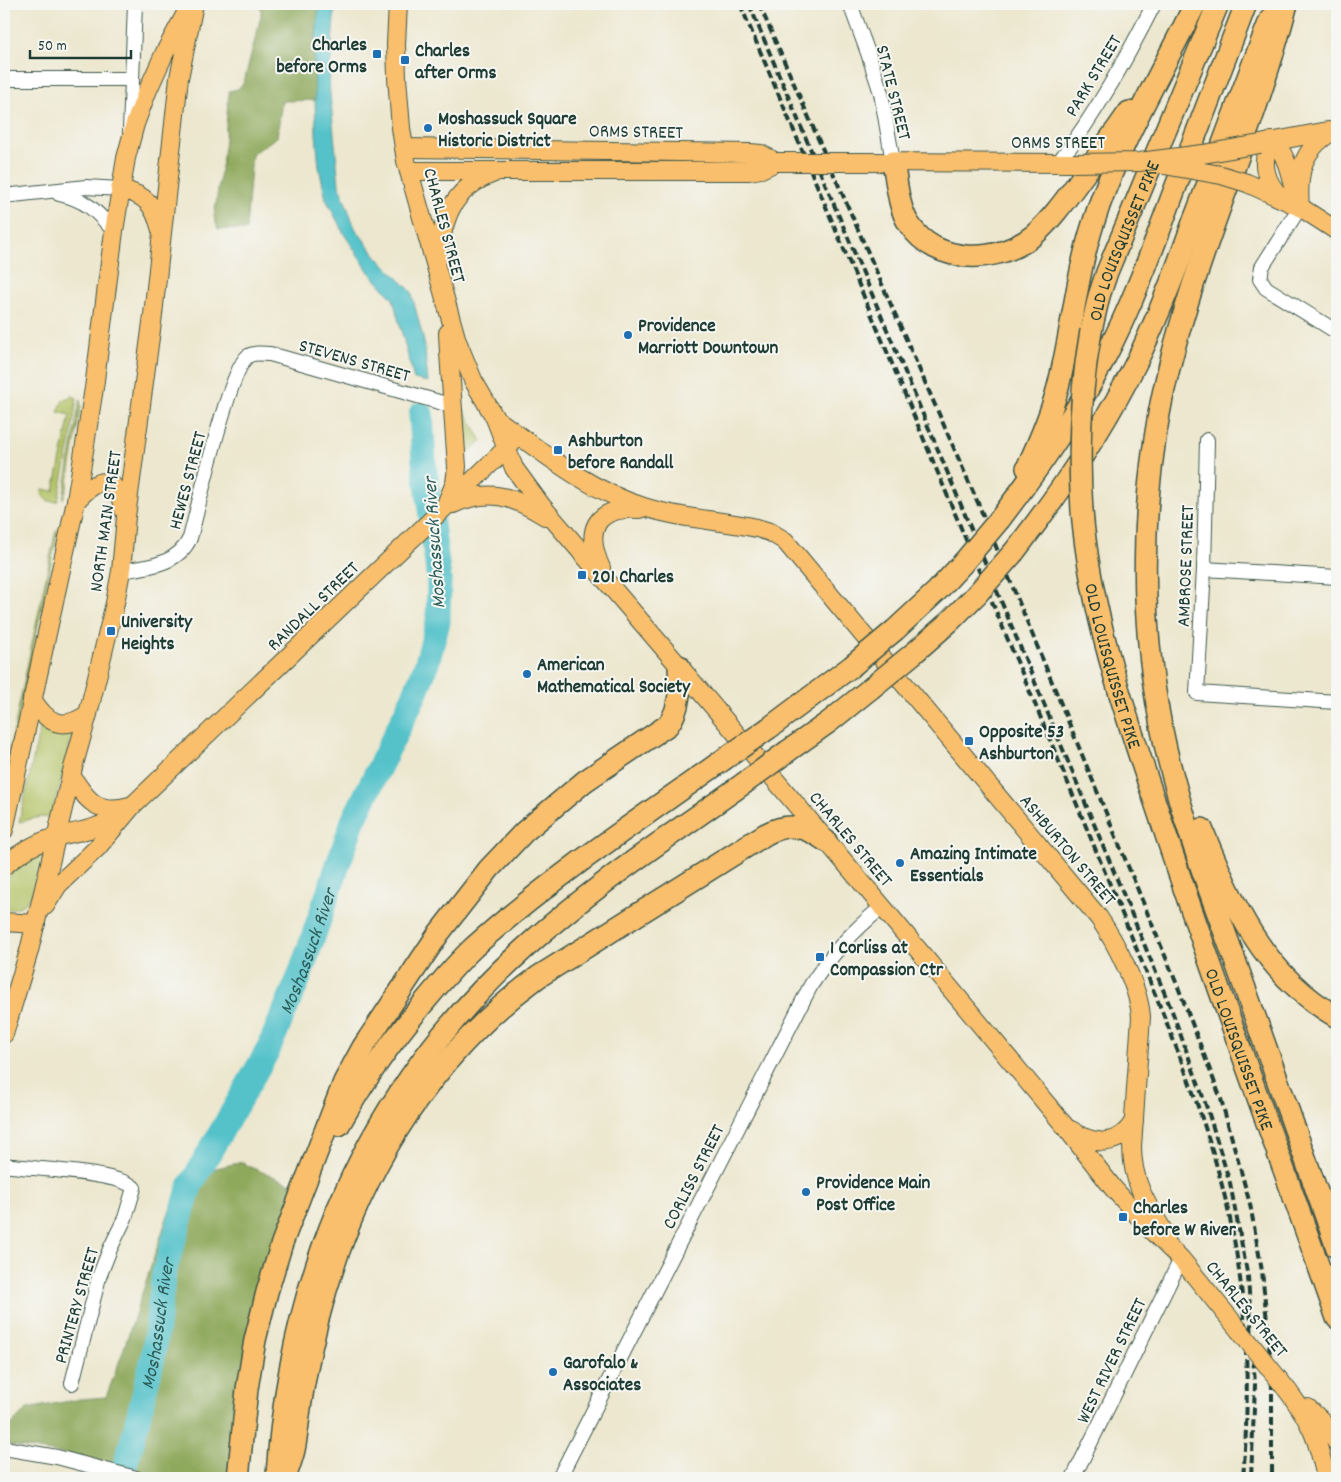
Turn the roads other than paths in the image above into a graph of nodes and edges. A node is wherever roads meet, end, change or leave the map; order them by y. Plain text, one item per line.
1 (135, 4) edge
2 (193, 4) edge
3 (398, 4) edge
4 (850, 4) edge
5 (1154, 4) edge
6 (1195, 4) edge
7 (1218, 4) edge
8 (1246, 4) edge
9 (1276, 4) edge
10 (1287, 4) edge
11 (1167, 62) junction
12 (4, 79) edge
13 (131, 79) junction
14 (1336, 130) edge
15 (130, 141) junction
16 (1266, 142) junction
17 (404, 148) junction
18 (776, 162) junction
19 (893, 162) junction
20 (1139, 162) junction
21 (1065, 163) junction
22 (409, 171) junction
23 (502, 171) junction
24 (120, 189) junction
25 (41, 193) junction
26 (4, 196) edge
27 (1282, 199) junction
28 (1300, 207) junction
29 (114, 231) junction
30 (1337, 231) edge
31 (162, 233) junction
32 (436, 268) junction
33 (449, 317) junction
34 (1337, 332) edge
35 (247, 357) joint
36 (453, 406) junction
37 (495, 418) junction
38 (520, 436) junction
39 (1207, 440) dead end
40 (506, 449) junction
41 (76, 501) junction
42 (654, 510) junction
43 (441, 511) junction
44 (126, 517) junction
45 (1000, 519) junction
46 (558, 525) junction
47 (1204, 569) junction
48 (121, 571) junction
49 (1337, 577) edge
50 (608, 582) junction
51 (679, 666) junction
52 (32, 699) junction
53 (1337, 702) edge
54 (88, 714) junction
55 (1161, 725) junction
56 (71, 775) junction
57 (133, 805) junction
58 (4, 830) edge
59 (56, 837) junction
60 (826, 841) junction
61 (4, 866) edge
62 (882, 907) junction
63 (4, 922) edge
64 (36, 924) junction
65 (1337, 1017) edge
66 (4, 1034) edge
67 (1134, 1121) junction
68 (1064, 1126) junction
69 (4, 1165) edge
70 (301, 1195) junction
71 (1337, 1248) edge
72 (1181, 1259) junction
73 (1337, 1318) edge
74 (72, 1383) dead end
75 (1288, 1391) junction
76 (1337, 1443) edge
77 (4, 1448) edge
78 (136, 1478) edge
79 (238, 1478) edge
80 (277, 1478) edge
81 (285, 1478) edge
82 (559, 1478) edge
83 (1073, 1478) edge
84 (1326, 1478) edge

1 - 13 street
2 - 15 main road, NORTH MAIN STREET
2 - 31 main road, NORTH MAIN STREET
3 - 17 main road, CHARLES STREET
4 - 19 street, STATE STREET
5 - 21 street, PARK STREET
6 - 11 highway
7 - 73 highway, OLD LOUISQUISSET PIKE, bridge
8 - 45 highway
9 - 80 highway, bridge
10 - 55 highway, OLD LOUISQUISSET PIKE
11 - 19 highway
11 - 45 highway
12 - 13 street
13 - 15 street
14 - 16 main road, ORMS STREET
14 - 28 main road
15 - 24 main road, NORTH MAIN STREET
16 - 20 main road, ORMS STREET, bridge
16 - 27 main road
16 - 28 main road
17 - 18 main road, ORMS STREET
17 - 22 main road, CHARLES STREET
18 - 19 main road, ORMS STREET, bridge
18 - 23 main road, ORMS STREET
19 - 21 main road, ORMS STREET
20 - 21 main road, ORMS STREET, bridge
20 - 27 main road, bridge
22 - 23 main road, ORMS STREET
22 - 32 main road, CHARLES STREET
23 - 32 main road
24 - 25 street
24 - 29 main road, NORTH MAIN STREET
24 - 31 main road
25 - 26 street
25 - 29 street
27 - 28 main road
28 - 30 main road
28 - 34 street
29 - 41 main road, NORTH MAIN STREET
31 - 44 main road, NORTH MAIN STREET
32 - 33 main road, CHARLES STREET
33 - 36 main road
33 - 37 main road, CHARLES STREET
35 - 36 street, STEVENS STREET
35 - 48 street, HEWES STREET
36 - 43 main road
37 - 38 main road, CHARLES STREET
37 - 40 main road, CHARLES STREET
38 - 40 main road, RANDALL STREET
38 - 42 main road, CHARLES STREET
39 - 47 street, AMBROSE STREET
40 - 43 main road, RANDALL STREET
40 - 46 main road, CHARLES STREET
41 - 44 main road
41 - 52 main road, NORTH MAIN STREET
42 - 50 main road
42 - 67 main road, ASHBURTON STREET
43 - 46 main road
43 - 57 main road, RANDALL STREET
44 - 48 main road, NORTH MAIN STREET
45 - 70 highway, bridge
46 - 50 main road, CHARLES STREET
47 - 49 street
47 - 53 street, AMBROSE STREET
48 - 54 main road, NORTH MAIN STREET
50 - 51 main road, CHARLES STREET
51 - 60 main road, CHARLES STREET
51 - 70 highway
52 - 54 main road
52 - 58 main road, NORTH MAIN STREET
54 - 56 main road, NORTH MAIN STREET
55 - 65 highway
55 - 71 highway, OLD LOUISQUISSET PIKE
56 - 57 main road
56 - 59 main road, NORTH MAIN STREET
57 - 59 main road, RANDALL STREET
57 - 64 main road, RANDALL STREET
59 - 61 main road, RANDALL STREET
59 - 64 main road, NORTH MAIN STREET
60 - 62 main road, CHARLES STREET
60 - 81 highway
62 - 68 main road, CHARLES STREET
62 - 82 street, CORLISS STREET
63 - 64 main road
64 - 66 main road, NORTH MAIN STREET
67 - 68 main road
67 - 72 main road, ASHBURTON STREET
68 - 72 main road, CHARLES STREET
69 - 74 street, PRINTERY STREET
70 - 79 highway
72 - 75 main road, CHARLES STREET, bridge
72 - 83 street, WEST RIVER STREET
75 - 76 main road, CHARLES STREET
75 - 84 main road, CHARLES STREET
77 - 78 street

